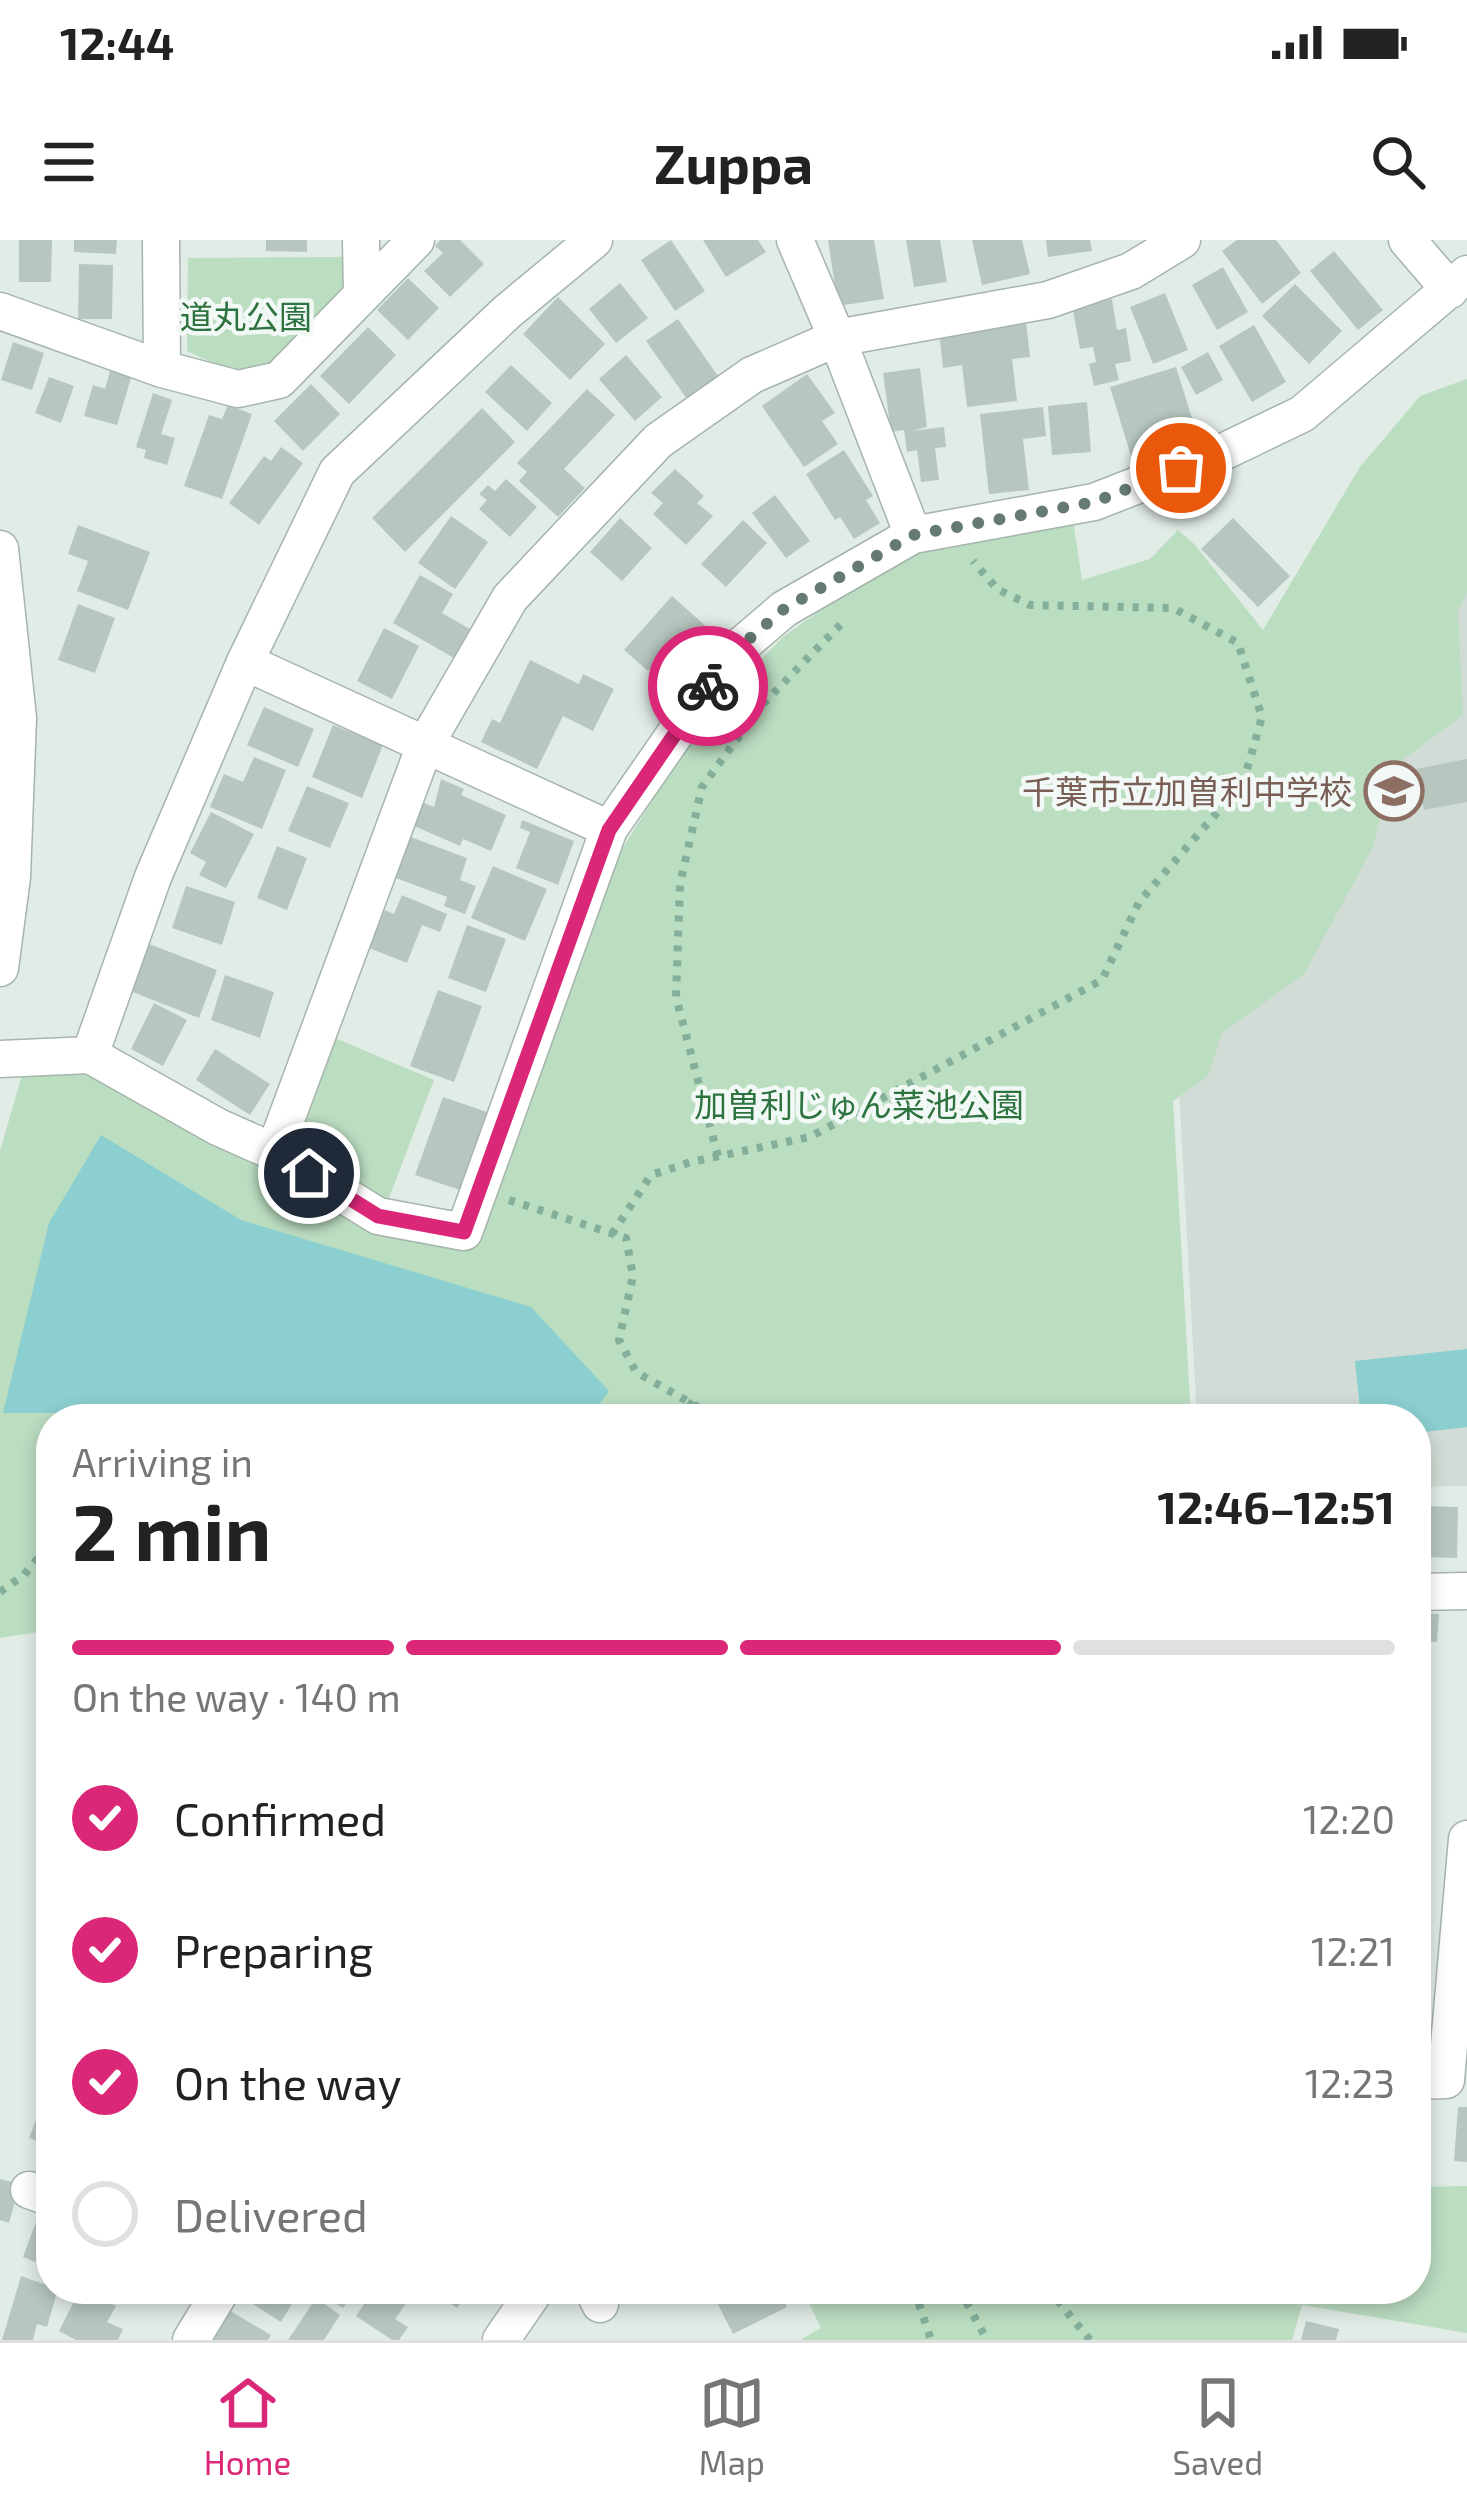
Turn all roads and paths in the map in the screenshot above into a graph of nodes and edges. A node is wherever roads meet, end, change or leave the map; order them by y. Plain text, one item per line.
1 (161, 240) edge
2 (361, 240) edge
3 (416, 240) edge
4 (595, 240) edge
5 (795, 240) edge
6 (1182, 240) edge
7 (1407, 240) edge
8 (1459, 282) edge
9 (362, 293) junction
10 (0, 311) edge
11 (837, 338) junction
12 (162, 369) junction
13 (929, 532) junction
14 (0, 549) edge
15 (862, 608) dead end
16 (245, 662) junction
17 (425, 745) junction
18 (609, 830) junction
19 (0, 968) edge
20 (89, 1055) junction
21 (0, 1060) edge
22 (274, 1152) junction
23 (718, 1156) junction
24 (479, 1190) junction
25 (612, 1234) junction
26 (693, 1401) junction
27 (691, 1404) edge
28 (697, 1404) edge
29 (36, 1560) edge
30 (1467, 1591) edge
31 (0, 1592) edge
32 (1431, 1592) edge
33 (1467, 1839) edge
34 (1431, 2080) edge
35 (213, 2304) edge
36 (526, 2304) edge
37 (919, 2304) edge
38 (967, 2304) edge
39 (1060, 2304) edge
40 (191, 2340) edge
41 (501, 2340) edge
42 (932, 2340) edge
43 (987, 2340) edge
44 (1090, 2340) edge

1 - 12 street
2 - 9 street
3 - 9 street
4 - 16 street
5 - 11 street
6 - 11 street
7 - 8 street
8 - 13 street
9 - 12 street
10 - 12 street
11 - 13 street
11 - 17 street
13 - 18 street
13 - 23 path
14 - 19 street
15 - 23 path
16 - 17 street
16 - 20 street
17 - 18 street
17 - 22 street
18 - 24 street
20 - 21 street
20 - 22 street
22 - 24 street
23 - 25 path
24 - 25 path
25 - 26 path
26 - 27 path
26 - 28 path
29 - 31 path
30 - 32 street
33 - 34 street
35 - 40 street
36 - 41 street
37 - 42 path
38 - 43 path
39 - 44 path

